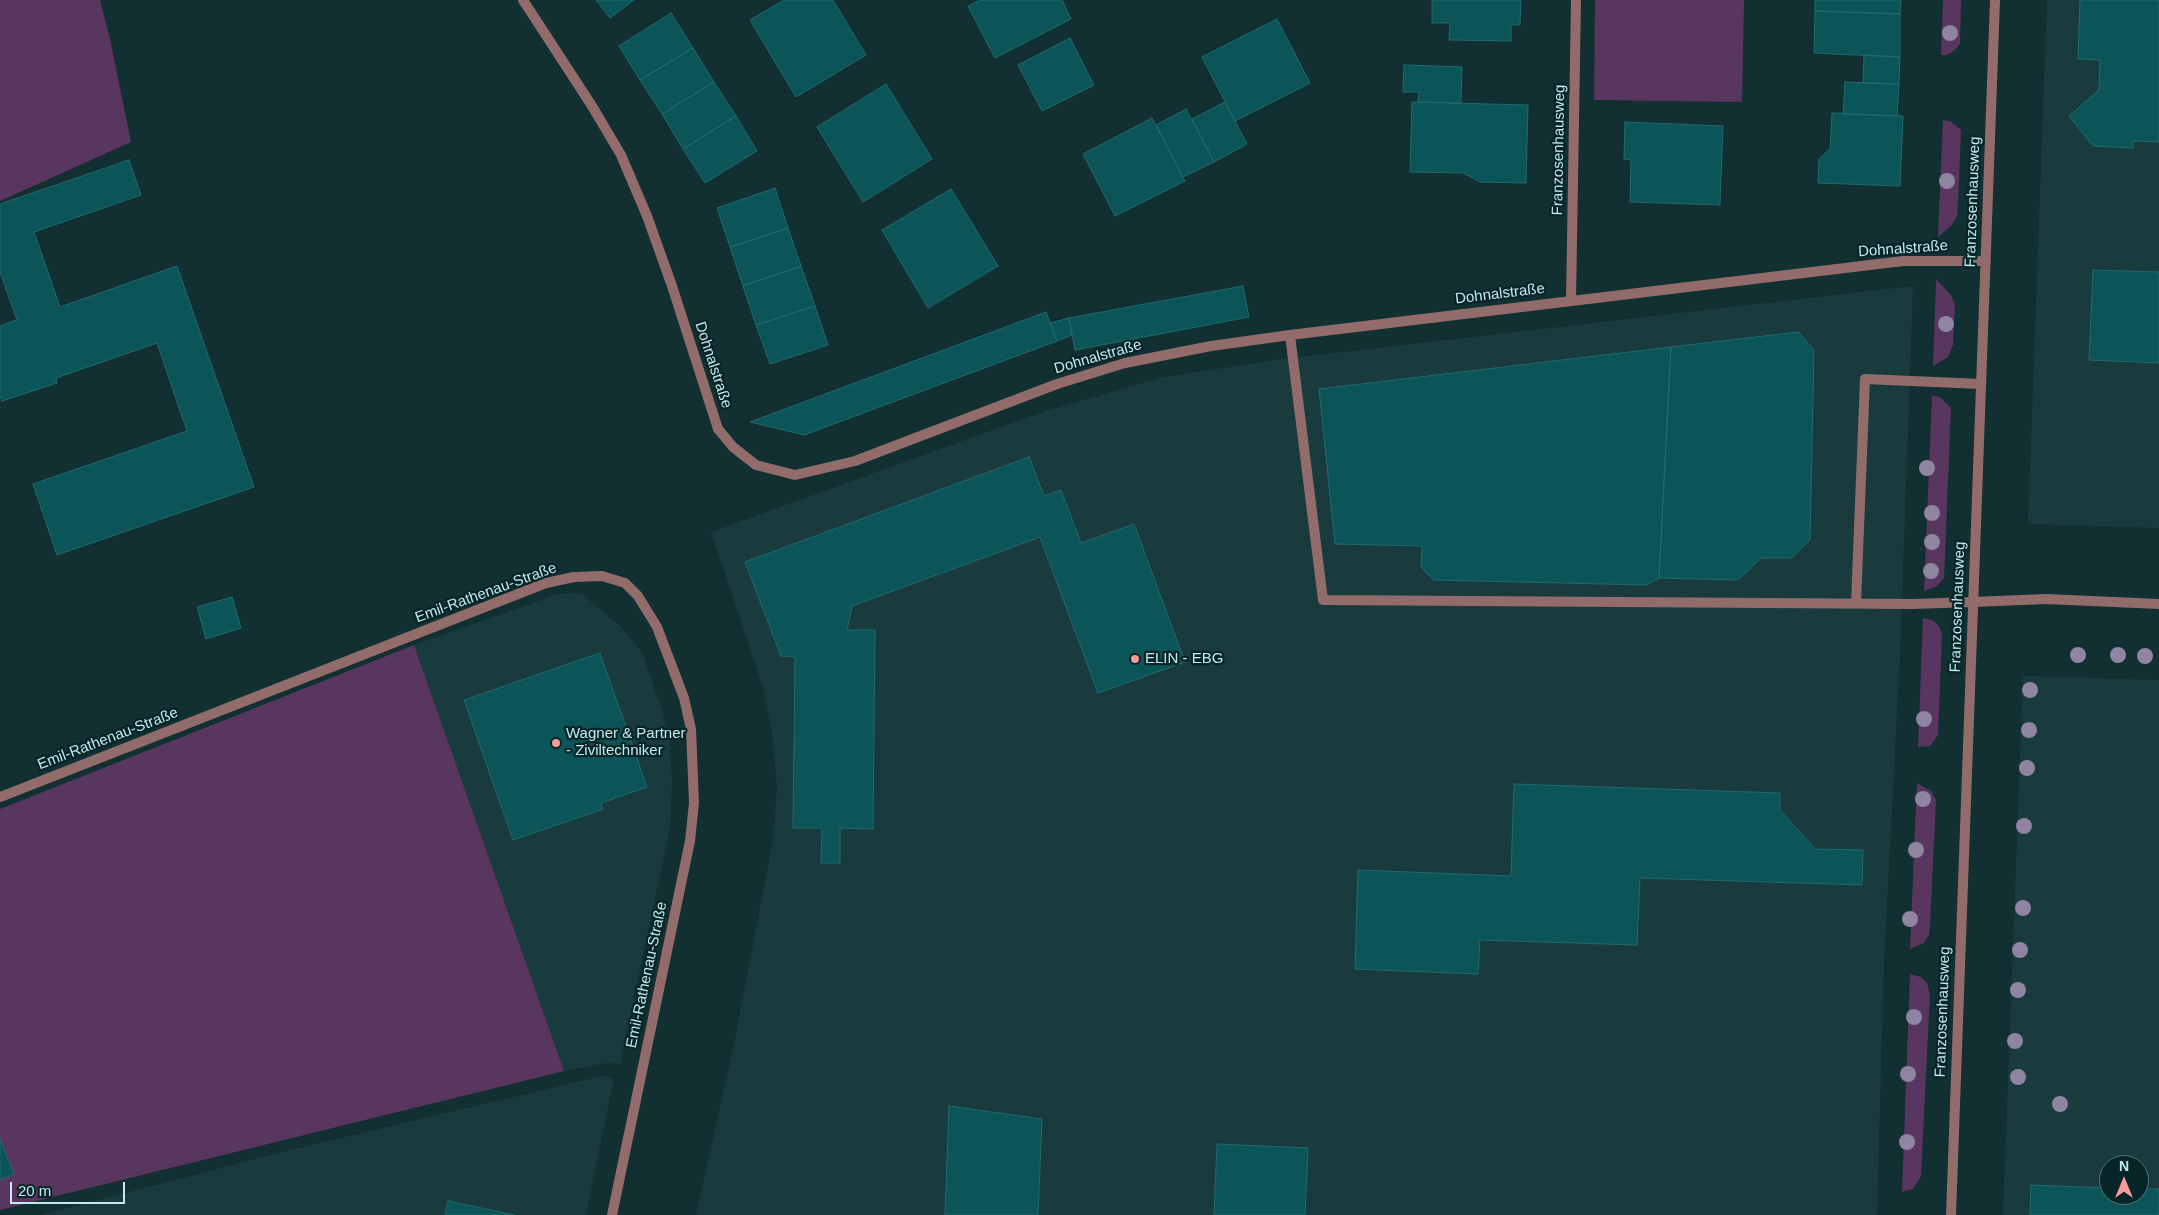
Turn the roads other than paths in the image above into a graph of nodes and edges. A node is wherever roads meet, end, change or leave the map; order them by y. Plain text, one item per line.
1 (523, 0) edge
2 (1576, 0) edge
3 (1995, 0) edge
4 (1986, 261) junction
5 (1571, 301) junction
6 (1290, 335) junction
7 (1981, 384) junction
8 (1973, 602) junction
9 (1856, 603) junction
10 (2159, 604) edge
11 (0, 797) edge
12 (612, 1215) edge
13 (1951, 1215) edge

1 - 6 street, Dohnalstraße
2 - 5 street, Franzosenhausweg
3 - 4 street, Franzosenhausweg
4 - 5 street, Dohnalstraße
4 - 7 street, Franzosenhausweg
5 - 6 street, Dohnalstraße
6 - 9 street
7 - 8 street, Franzosenhausweg
7 - 9 street
8 - 9 street
8 - 10 street
8 - 13 street, Franzosenhausweg
11 - 12 street, Emil-Rathenau-Straße

